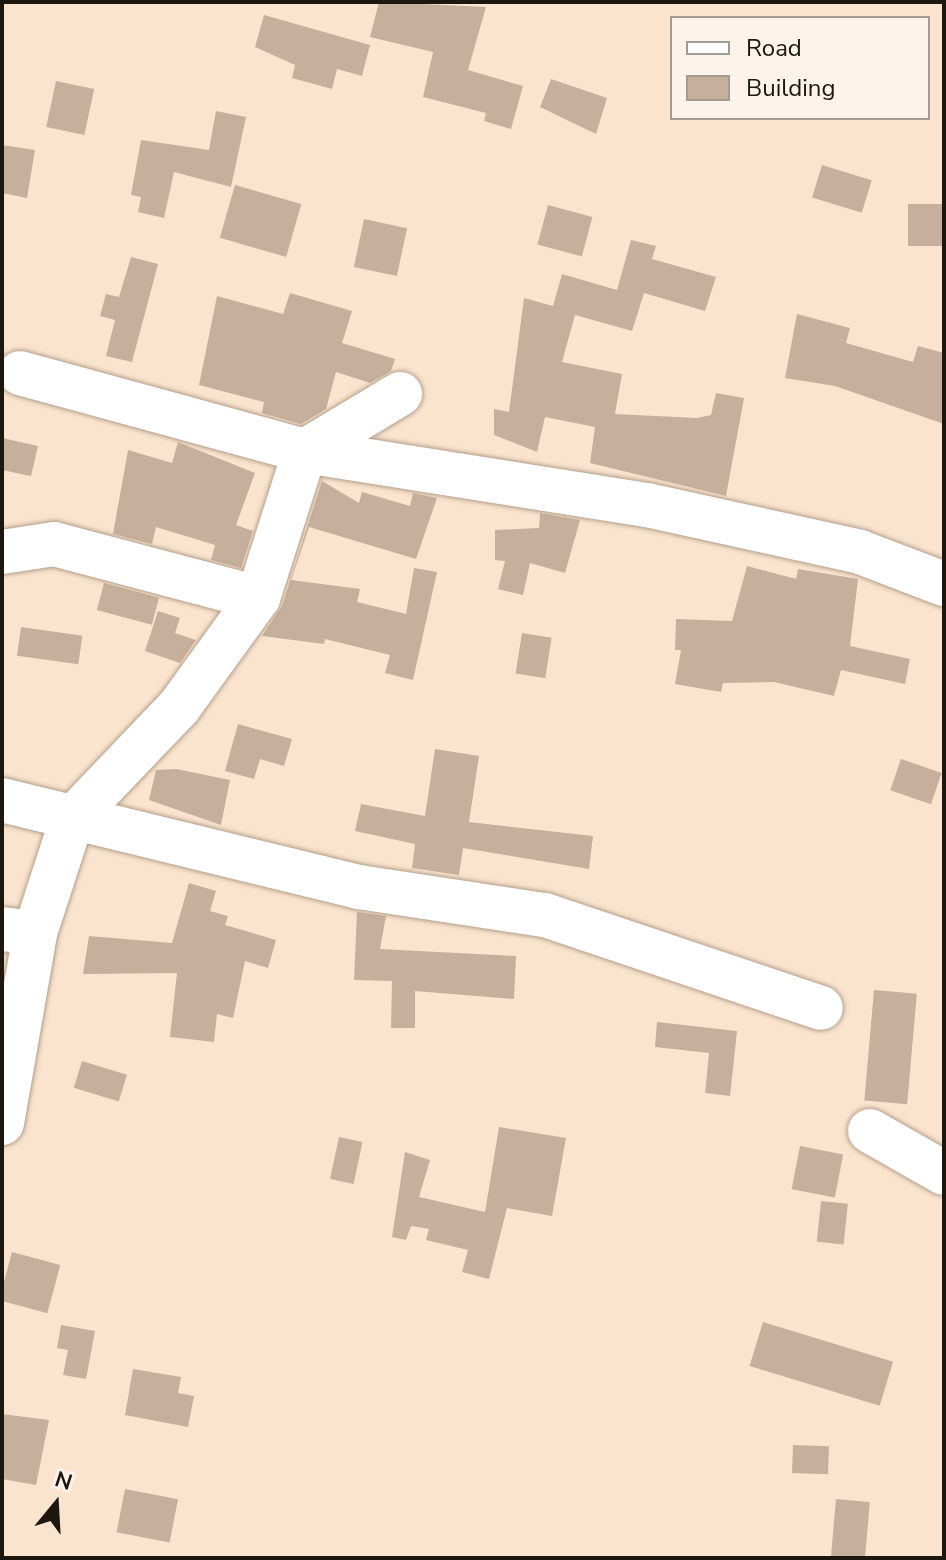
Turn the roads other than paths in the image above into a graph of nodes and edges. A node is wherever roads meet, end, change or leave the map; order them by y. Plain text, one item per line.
1 (20, 373) dead end
2 (400, 394) dead end
3 (305, 451) junction
4 (2, 552) edge
5 (944, 584) edge
6 (258, 598) junction
7 (2, 800) edge
8 (72, 819) junction
9 (19, 931) edge
10 (821, 1008) dead end
11 (2, 1123) edge
12 (870, 1131) dead end
13 (944, 1173) edge

1 - 3 street
2 - 3 street
3 - 5 street
3 - 6 street
4 - 6 street
6 - 8 street
7 - 8 street
8 - 9 street
8 - 10 street
9 - 11 street
12 - 13 street

